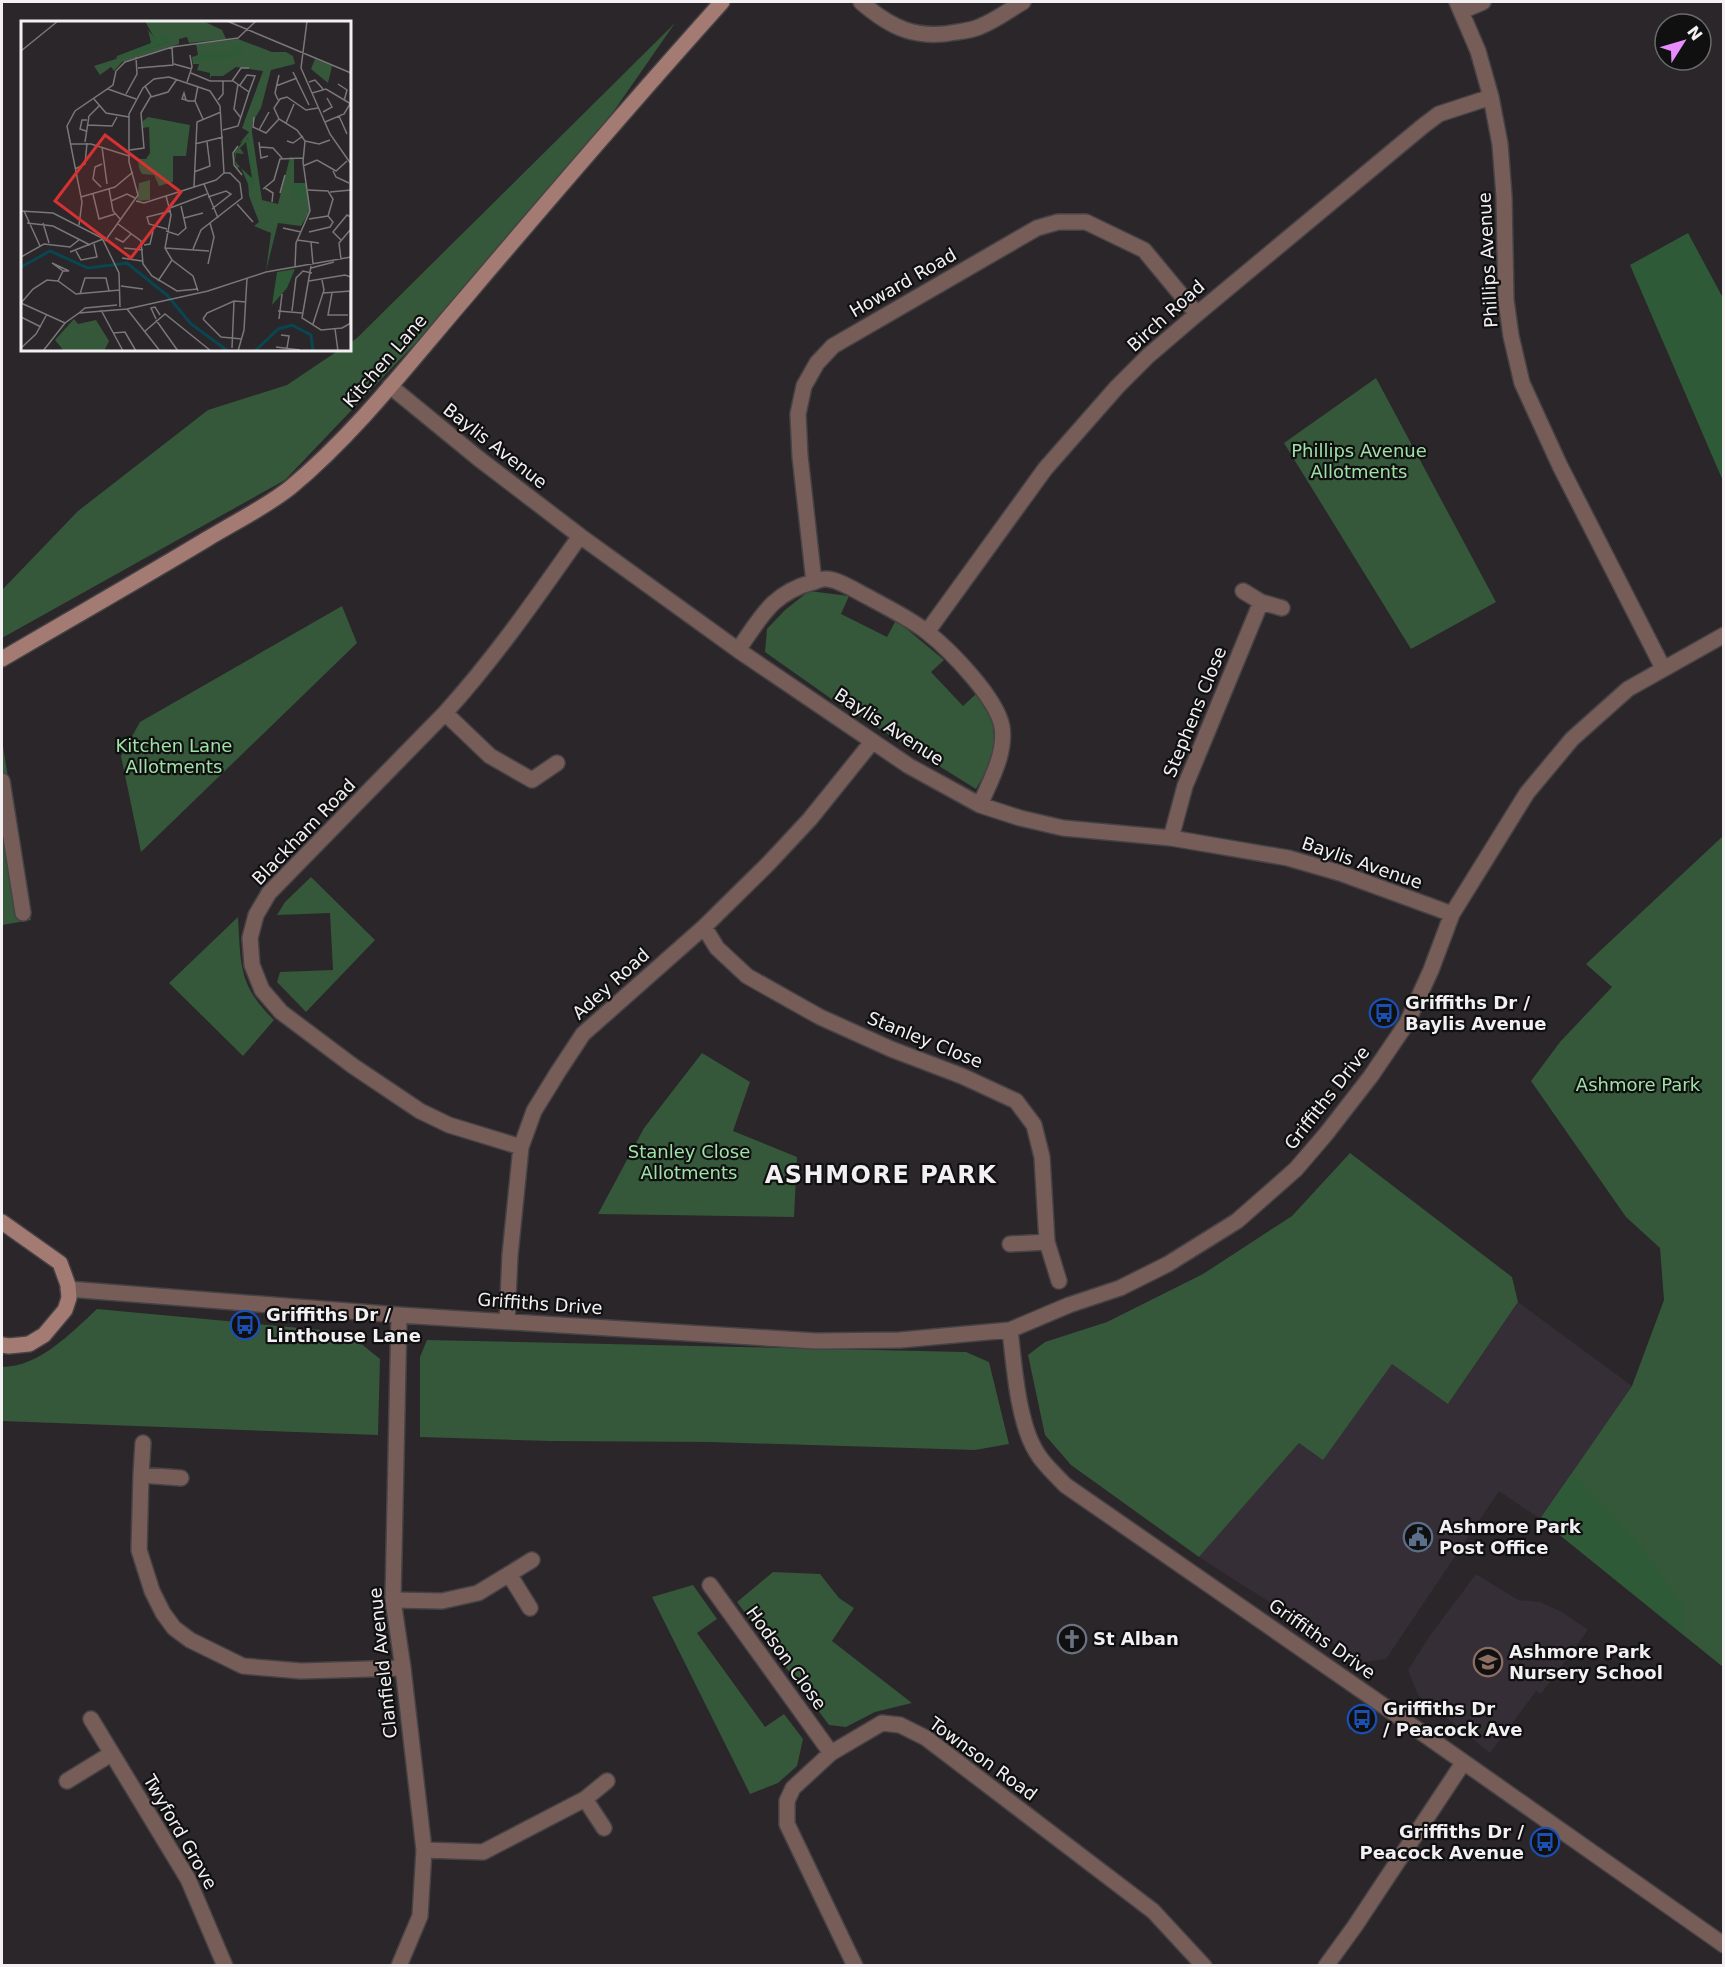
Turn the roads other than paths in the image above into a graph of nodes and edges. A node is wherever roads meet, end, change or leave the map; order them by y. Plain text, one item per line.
1 (722, 2) edge
2 (861, 2) edge
3 (1023, 2) edge
4 (1483, 2) edge
5 (1460, 6) edge
6 (1491, 97) junction
7 (1197, 314) junction
8 (390, 386) junction
9 (580, 536) junction
10 (814, 582) junction
11 (1243, 591) dead end
12 (1261, 602) junction
13 (1282, 608) dead end
14 (927, 632) junction
15 (1724, 635) edge
16 (738, 650) junction
17 (2, 659) edge
18 (1663, 668) junction
19 (446, 713) junction
20 (872, 742) junction
21 (557, 763) dead end
22 (2, 782) edge
23 (980, 805) junction
24 (1171, 838) junction
25 (23, 913) dead end
26 (1452, 914) junction
27 (704, 927) junction
28 (521, 1147) junction
29 (2, 1222) edge
30 (1047, 1242) junction
31 (1010, 1244) dead end
32 (1059, 1281) dead end
33 (68, 1289) junction
34 (399, 1315) junction
35 (507, 1321) junction
36 (1010, 1330) junction
37 (2, 1345) edge
38 (143, 1443) dead end
39 (141, 1475) junction
40 (181, 1478) dead end
41 (532, 1560) dead end
42 (509, 1574) junction
43 (710, 1585) dead end
44 (393, 1600) junction
45 (530, 1608) dead end
46 (403, 1668) junction
47 (91, 1719) dead end
48 (831, 1753) junction
49 (111, 1754) junction
50 (1463, 1763) junction
51 (607, 1781) dead end
52 (68, 1782) dead end
53 (585, 1799) junction
54 (604, 1828) dead end
55 (423, 1850) junction
56 (1724, 1945) edge
57 (225, 1965) edge
58 (399, 1965) edge
59 (855, 1965) edge
60 (1204, 1965) edge
61 (1326, 1965) edge

1 - 8 street, Kitchen Lane
2 - 3 street
4 - 5 street
5 - 6 street, Phillips Avenue
6 - 7 street, Birch Road
6 - 18 street, Phillips Avenue
7 - 10 street, Howard Road
7 - 14 street, Birch Road
8 - 9 street, Baylis Avenue
8 - 17 street, Kitchen Lane
9 - 16 street, Baylis Avenue
9 - 19 street, Blackham Road
10 - 14 street
10 - 16 street
11 - 12 street
12 - 13 street
12 - 24 street, Stephens Close
14 - 23 street
15 - 18 street, Griffiths Drive
16 - 20 street, Baylis Avenue
18 - 26 street, Griffiths Drive
19 - 21 street
19 - 28 street, Blackham Road
20 - 23 street, Baylis Avenue
20 - 27 street, Adey Road
22 - 25 street
23 - 24 street, Baylis Avenue
24 - 26 street, Baylis Avenue
26 - 36 street, Griffiths Drive
27 - 28 street, Adey Road
27 - 30 street, Stanley Close
28 - 35 street, Adey Road
29 - 33 street
30 - 31 street
30 - 32 street, Stanley Close
33 - 34 street, Griffiths Drive
33 - 37 street
34 - 35 street, Griffiths Drive
34 - 44 street, Clanfield Avenue
35 - 36 street, Griffiths Drive
36 - 50 street, Griffiths Drive
38 - 39 street
39 - 40 street
39 - 46 street
41 - 42 street
42 - 44 street
42 - 45 street
43 - 48 street, Hodson Close
44 - 46 street, Clanfield Avenue
46 - 55 street, Clanfield Avenue
47 - 49 street, Twyford Grove
48 - 59 street, Townson Road
48 - 60 street, Townson Road
49 - 52 street
49 - 57 street, Twyford Grove
50 - 56 street, Griffiths Drive
50 - 61 street
51 - 53 street
53 - 54 street
53 - 55 street
55 - 58 street, Clanfield Avenue

